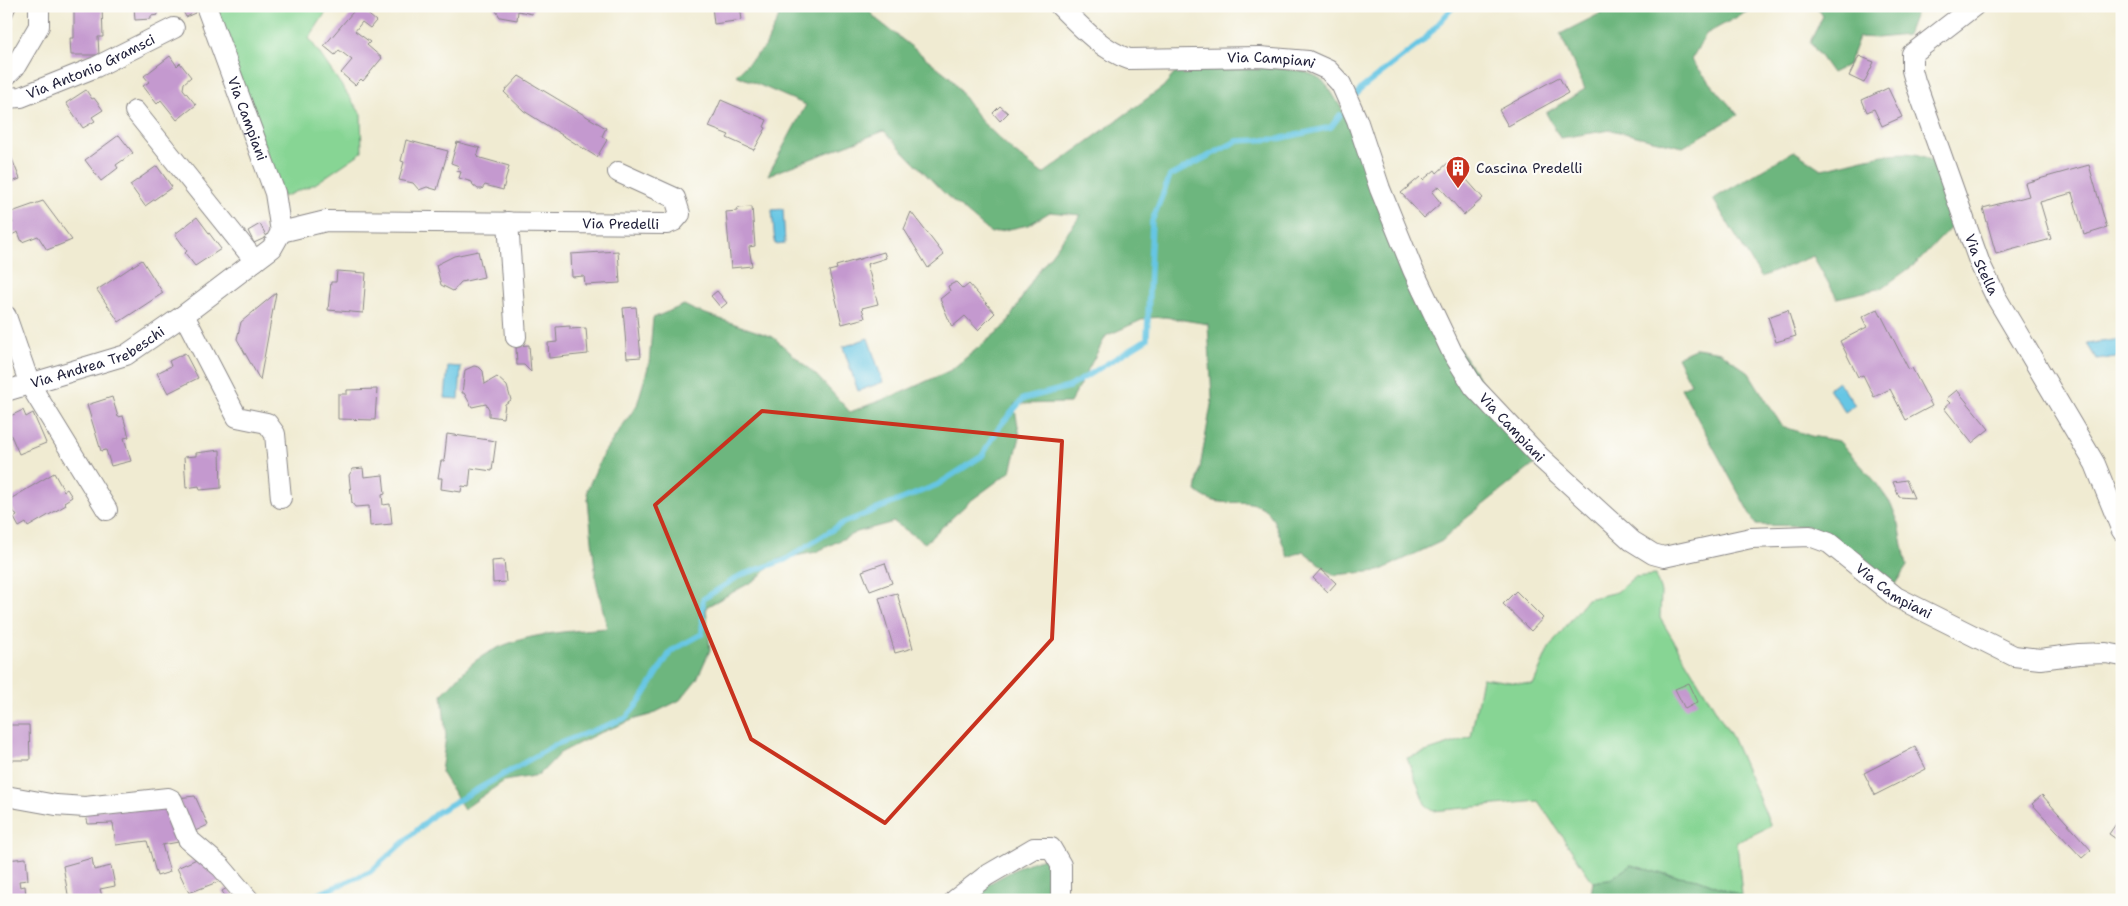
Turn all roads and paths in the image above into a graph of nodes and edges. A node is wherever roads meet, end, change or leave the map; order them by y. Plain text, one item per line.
1 (39, 6) edge
2 (206, 6) edge
3 (1060, 6) edge
4 (1974, 6) edge
5 (174, 28) dead end
6 (6, 76) edge
7 (6, 98) edge
8 (135, 111) dead end
9 (618, 172) dead end
10 (508, 222) junction
11 (281, 232) junction
12 (255, 260) junction
13 (184, 315) junction
14 (6, 316) edge
15 (516, 337) dead end
16 (30, 385) junction
17 (6, 391) edge
18 (282, 498) dead end
19 (107, 510) dead end
20 (2122, 531) edge
21 (2122, 656) edge
22 (6, 796) edge
23 (249, 900) edge
24 (955, 900) edge
25 (1061, 900) edge

1 - 6 street, Via Antonio Gramsci
2 - 11 street, Via Campiani
3 - 21 street, Via Campiani
4 - 20 street, Via Stella
5 - 7 street, Via Antonio Gramsci
8 - 12 street
9 - 10 street, Via Predelli
10 - 11 street, Via Predelli
10 - 15 street
11 - 12 street, Via Andrea Trebeschi
12 - 13 street, Via Andrea Trebeschi
13 - 16 street, Via Andrea Trebeschi
13 - 18 street
14 - 16 street
16 - 17 street, Via Andrea Trebeschi
16 - 19 street
22 - 23 street
24 - 25 street

